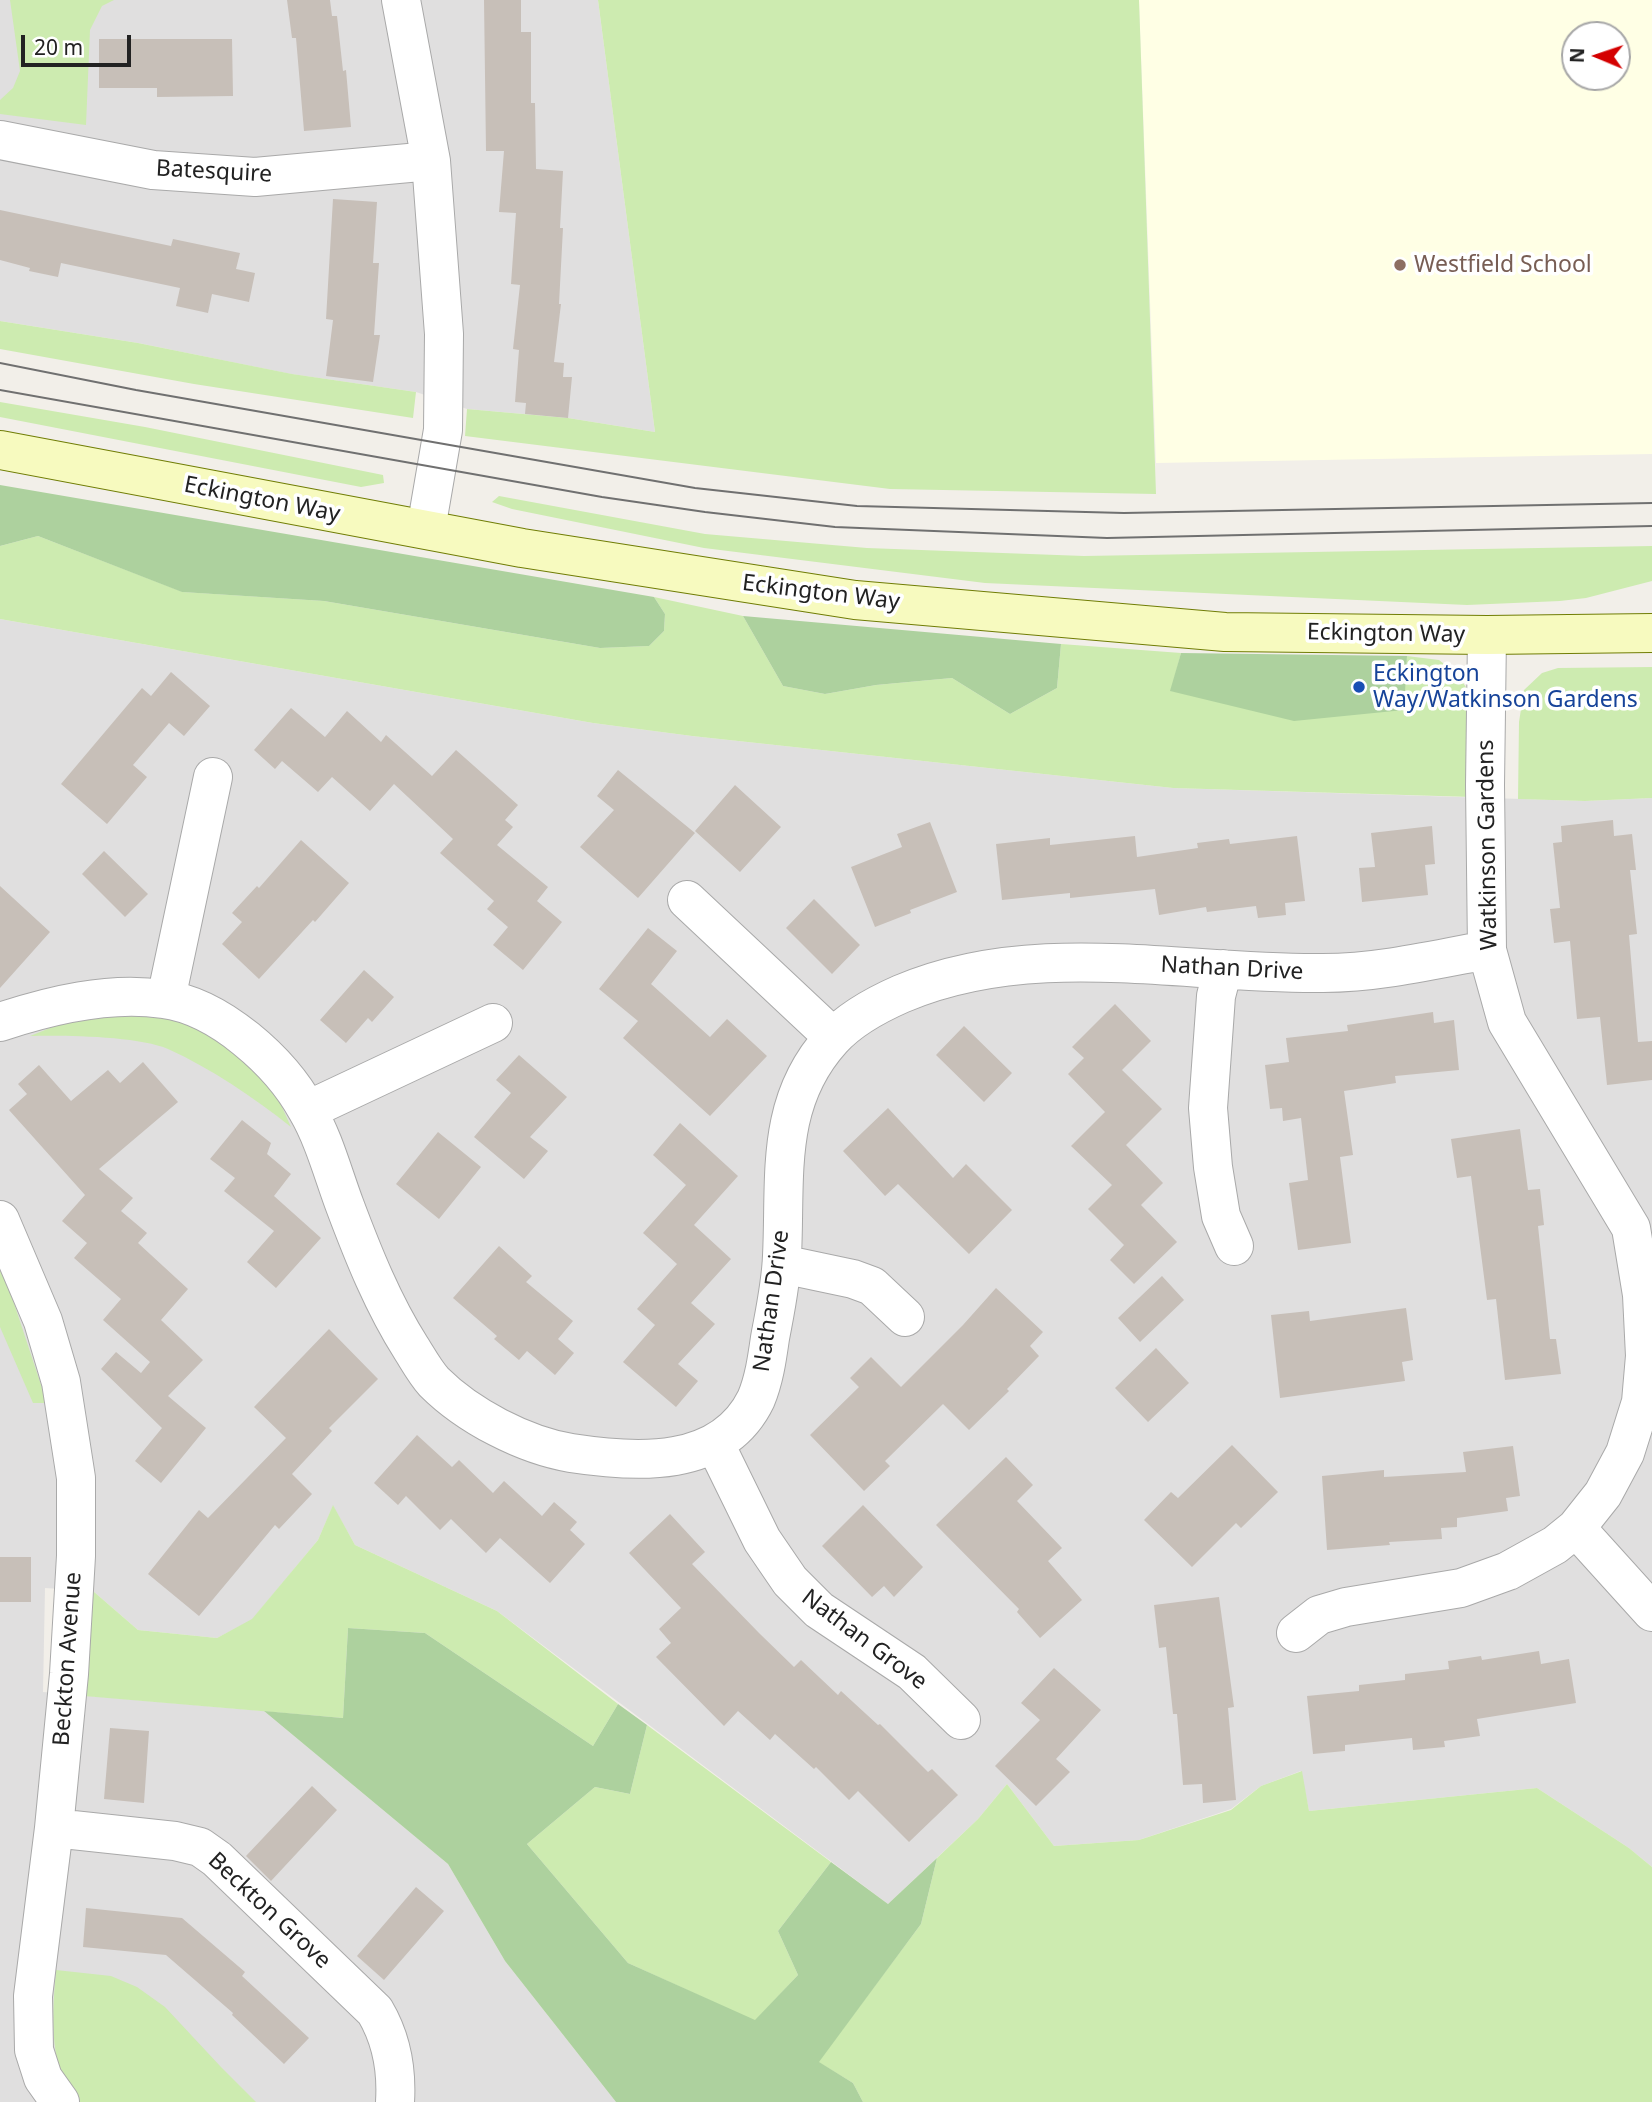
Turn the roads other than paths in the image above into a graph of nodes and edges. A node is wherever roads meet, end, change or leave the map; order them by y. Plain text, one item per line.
1 (401, 0) edge
2 (0, 140) edge
3 (431, 161) junction
4 (0, 450) edge
5 (426, 529) junction
6 (1652, 633) edge
7 (1487, 635) junction
8 (213, 777) dead end
9 (687, 900) dead end
10 (1487, 950) junction
11 (1223, 969) junction
12 (166, 999) junction
13 (0, 1022) edge
14 (493, 1023) dead end
15 (833, 1037) junction
16 (308, 1111) junction
17 (0, 1220) edge
18 (1642, 1226) edge
19 (1234, 1245) dead end
20 (782, 1264) junction
21 (905, 1317) dead end
22 (715, 1444) junction
23 (1576, 1528) junction
24 (1652, 1612) edge
25 (1296, 1633) dead end
26 (961, 1720) dead end
27 (54, 1828) junction
28 (60, 2102) edge
29 (396, 2102) edge

1 - 3 street
2 - 3 street, Batesquire
3 - 5 street
4 - 5 main road, Eckington Way
5 - 7 main road, Eckington Way
6 - 7 main road, Eckington Way
7 - 10 street, Watkinson Gardens
8 - 12 street
9 - 15 street
10 - 11 street, Nathan Drive
10 - 18 street, Watkinson Gardens
11 - 15 street, Nathan Drive
11 - 19 street
12 - 13 street, Nathan Drive
12 - 16 street, Nathan Drive
14 - 16 street
15 - 20 street, Nathan Drive
16 - 22 street, Nathan Drive
17 - 27 street, Beckton Avenue
18 - 23 street, Watkinson Gardens
20 - 21 street
20 - 22 street, Nathan Drive
22 - 26 street, Nathan Grove
23 - 24 street
23 - 25 street, Watkinson Gardens
27 - 28 street, Beckton Avenue
27 - 29 street, Beckton Grove

